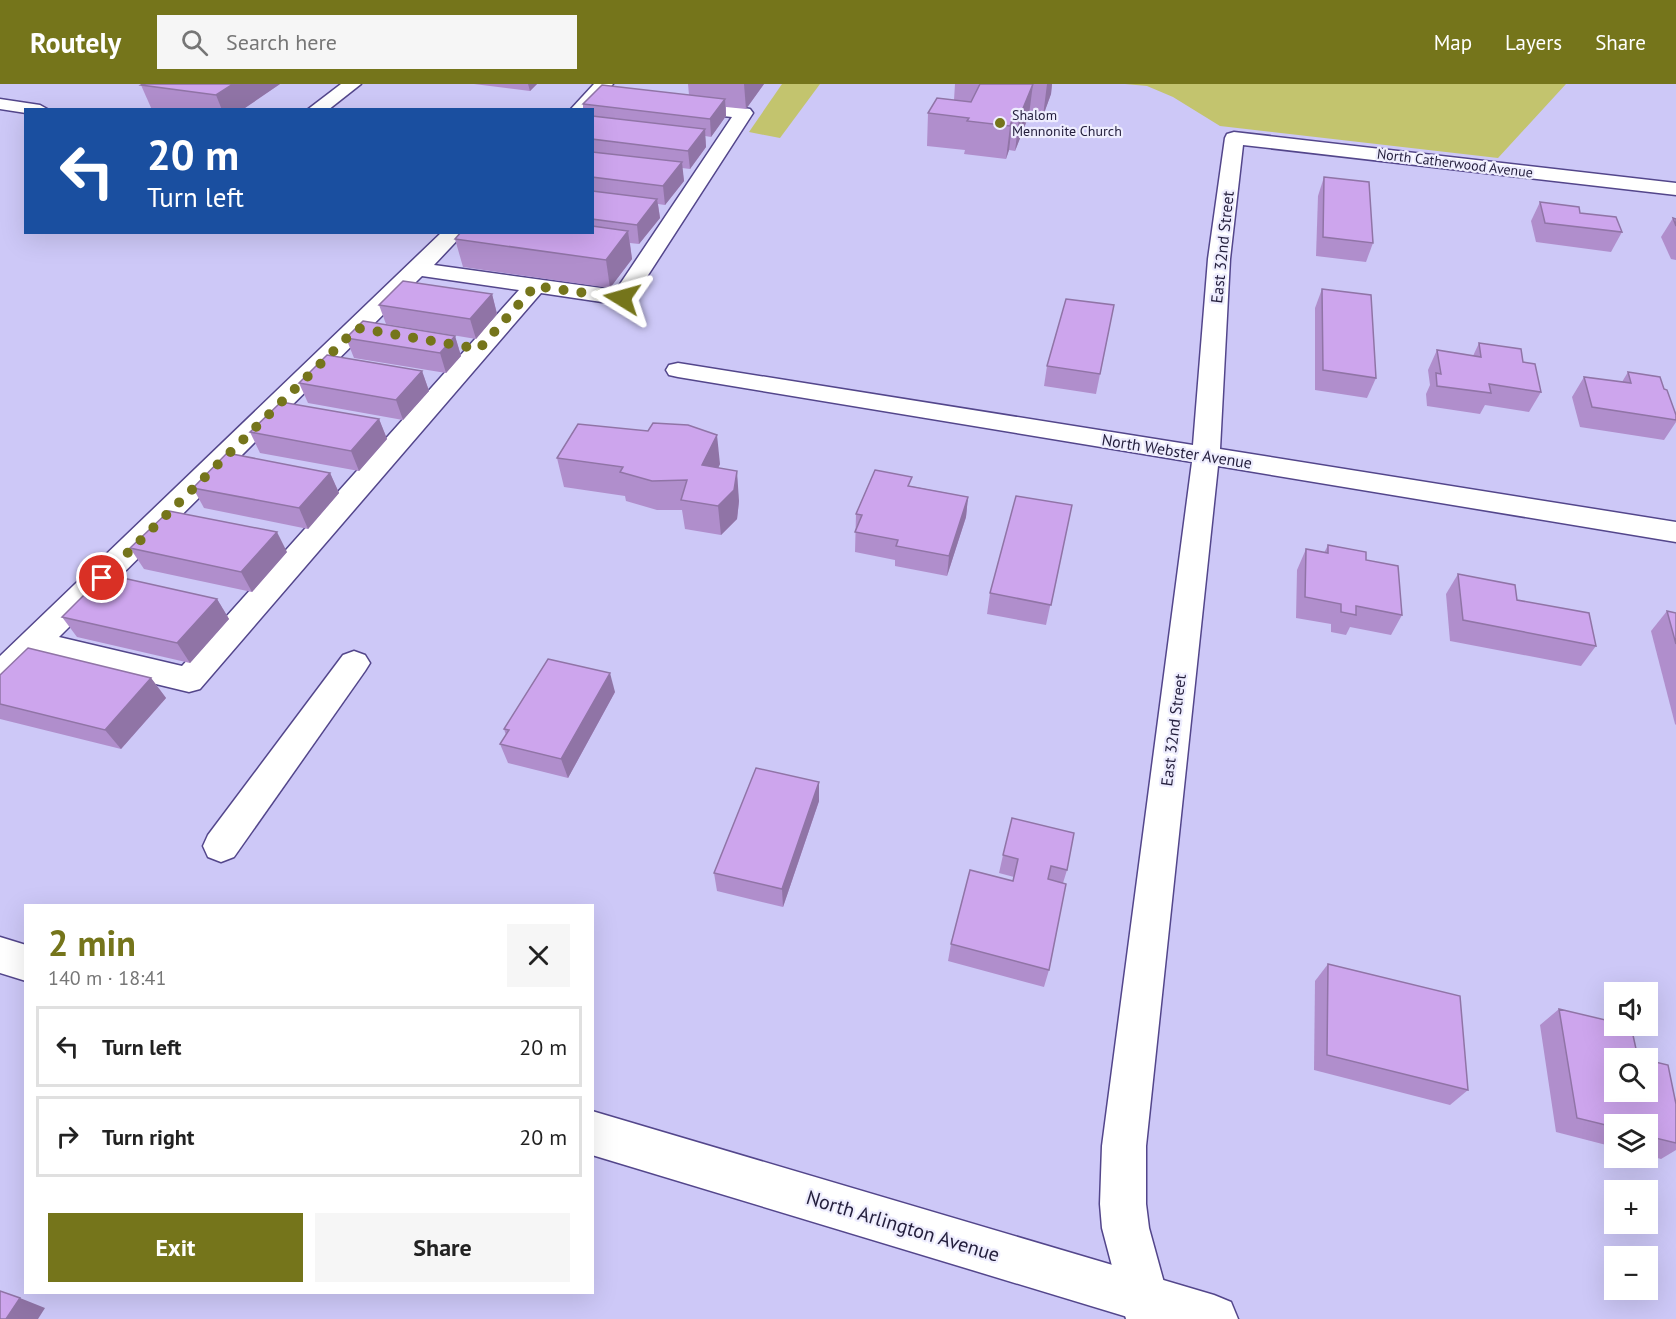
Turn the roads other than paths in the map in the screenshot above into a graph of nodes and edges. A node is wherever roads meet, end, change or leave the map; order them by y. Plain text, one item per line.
1 (352, 84) edge
2 (0, 104) edge
3 (662, 105) edge
4 (27, 108) edge
5 (319, 108) edge
6 (1234, 138) joint
7 (702, 141) edge
8 (724, 144) junction
9 (680, 174) edge
10 (702, 176) junction
11 (1676, 189) edge
12 (657, 210) edge
13 (678, 213) junction
14 (453, 234) edge
15 (628, 251) edge
16 (651, 254) junction
17 (418, 269) junction
18 (535, 286) junction
19 (678, 370) dead end
20 (274, 410) junction
21 (307, 416) edge
22 (373, 428) edge
23 (405, 434) junction
24 (1206, 455) junction
25 (223, 460) junction
26 (257, 466) edge
27 (326, 479) edge
28 (360, 485) junction
29 (166, 515) junction
30 (199, 522) edge
31 (1676, 532) edge
32 (276, 538) dead end
33 (309, 544) junction
34 (102, 578) junction
35 (136, 585) edge
36 (216, 603) edge
37 (250, 610) junction
38 (34, 643) junction
39 (354, 663) dead end
40 (0, 676) edge
41 (221, 846) dead end
42 (0, 955) edge
43 (24, 962) edge
44 (594, 1134) edge
45 (1149, 1309) edge
46 (1214, 1319) edge

1 - 5 street
2 - 4 street
3 - 8 street
6 - 11 street, North Catherwood Avenue
6 - 24 street, East 32nd Street
7 - 8 street
8 - 10 street
9 - 10 street
10 - 13 street
12 - 13 street
13 - 16 street
14 - 17 street
15 - 16 street
16 - 18 street
17 - 18 street
17 - 20 street
18 - 23 street
19 - 24 street, North Webster Avenue
20 - 21 street
20 - 25 street
22 - 23 street
23 - 28 street
24 - 31 street, North Webster Avenue
24 - 45 street, East 32nd Street
25 - 26 street
25 - 29 street
27 - 28 street
28 - 33 street
29 - 30 street
29 - 34 street
32 - 33 street
33 - 37 street
34 - 35 street
34 - 38 street
36 - 37 street
37 - 38 street
38 - 40 street
39 - 41 street
42 - 43 street
44 - 45 street, North Arlington Avenue
45 - 46 street, North Arlington Avenue

